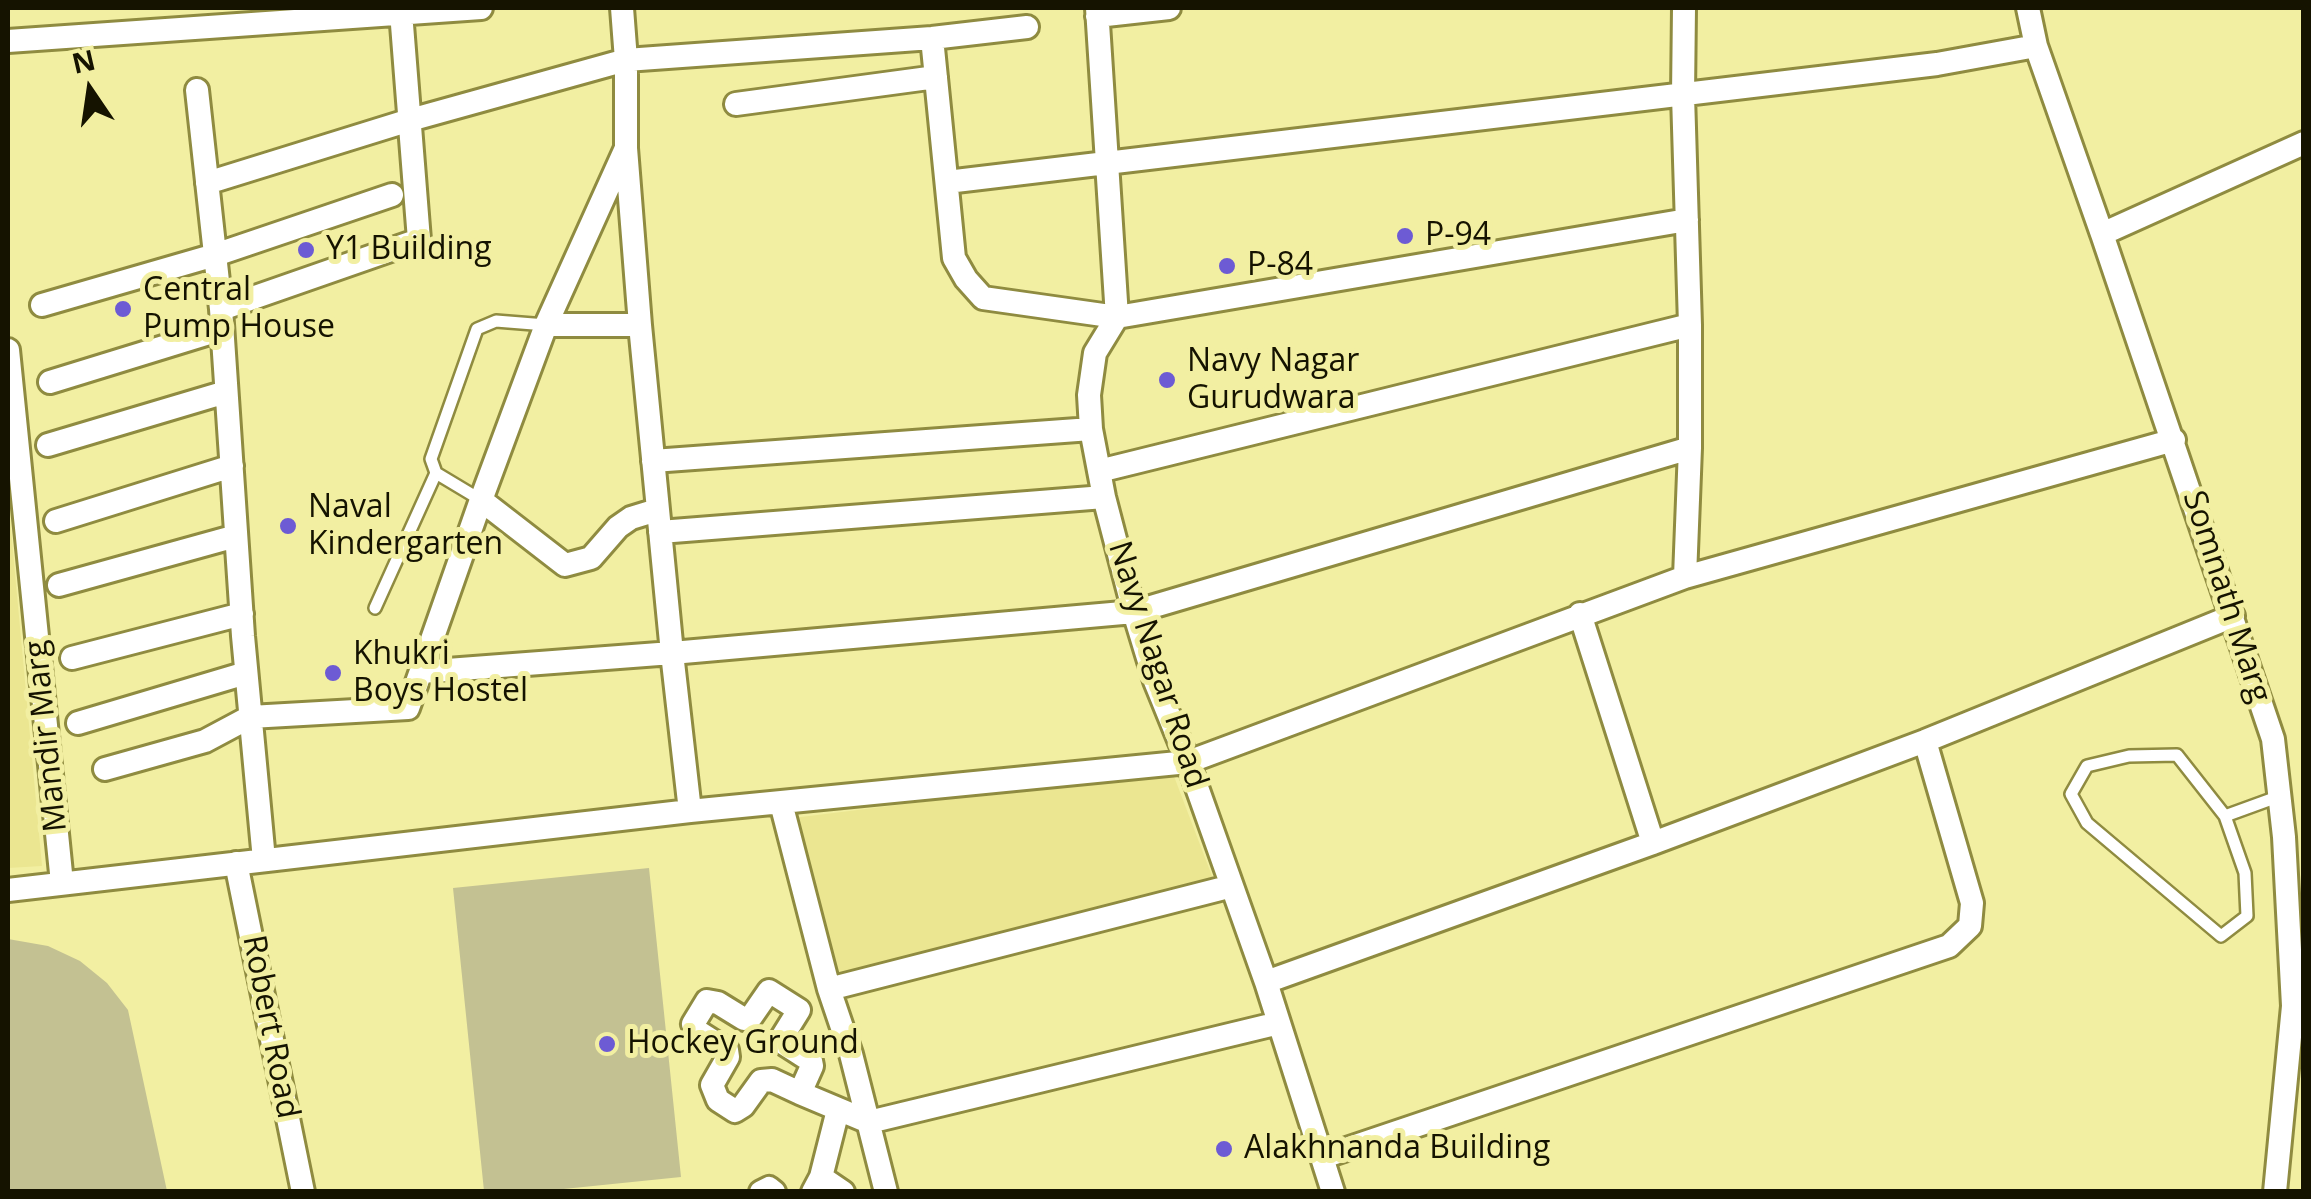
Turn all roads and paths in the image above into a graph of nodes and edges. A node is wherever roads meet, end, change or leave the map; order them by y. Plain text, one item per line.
1 (481, 8) edge
2 (622, 8) edge
3 (1169, 8) edge
4 (1684, 8) edge
5 (2028, 8) edge
6 (401, 12) junction
7 (1097, 12) edge
8 (1027, 27) dead end
9 (932, 38) junction
10 (8, 41) edge
11 (2036, 46) junction
12 (626, 60) junction
13 (936, 77) junction
14 (197, 90) dead end
15 (1683, 95) junction
16 (736, 104) dead end
17 (410, 120) junction
18 (2304, 142) edge
19 (626, 148) junction
20 (1107, 165) junction
21 (946, 182) junction
22 (207, 183) junction
23 (392, 195) dead end
24 (1687, 220) junction
25 (2102, 234) junction
26 (215, 255) junction
27 (42, 305) dead end
28 (1117, 317) junction
29 (221, 319) junction
30 (1690, 324) junction
31 (546, 325) junction
32 (640, 325) junction
33 (8, 350) edge
34 (50, 382) dead end
35 (226, 392) junction
36 (1092, 429) junction
37 (2174, 440) junction
38 (48, 445) dead end
39 (1690, 448) junction
40 (653, 461) junction
41 (232, 466) junction
42 (1099, 471) junction
43 (436, 473) junction
44 (1104, 497) junction
45 (480, 500) junction
46 (56, 521) dead end
47 (659, 521) junction
48 (236, 536) junction
49 (1685, 577) junction
50 (59, 585) dead end
51 (374, 608) dead end
52 (1134, 612) junction
53 (242, 614) junction
54 (1580, 614) junction
55 (2232, 616) junction
56 (672, 653) junction
57 (72, 658) dead end
58 (246, 672) junction
59 (420, 672) junction
60 (250, 717) junction
61 (78, 722) dead end
62 (1925, 741) junction
63 (1188, 762) junction
64 (105, 770) dead end
65 (2280, 796) junction
66 (781, 804) junction
67 (690, 811) junction
68 (2225, 816) junction
69 (1653, 843) junction
70 (264, 860) junction
71 (236, 862) junction
72 (62, 883) junction
73 (1232, 886) junction
74 (8, 890) edge
75 (1266, 982) junction
76 (829, 989) junction
77 (1280, 1023) junction
78 (2297, 1032) edge
79 (800, 1094) junction
80 (838, 1110) junction
81 (869, 1122) junction
82 (1323, 1157) junction
83 (817, 1184) edge
84 (303, 1192) edge
85 (761, 1192) edge
86 (774, 1192) edge
87 (843, 1192) edge
88 (886, 1192) edge
89 (1332, 1192) edge
90 (2275, 1192) edge

1 - 6 street
2 - 12 street
3 - 7 street
4 - 15 street
5 - 11 street, Somnath Marg
6 - 10 street
6 - 17 street
7 - 20 street
8 - 9 street
9 - 12 street
9 - 13 street
11 - 15 street
11 - 25 street, Somnath Marg
12 - 17 street
12 - 19 street
13 - 16 street
13 - 21 street
14 - 22 street
15 - 20 street
15 - 24 street
17 - 22 street
17 - 29 street
18 - 25 street
19 - 31 street
19 - 32 street
20 - 21 street
20 - 28 street
21 - 28 street
22 - 26 street
23 - 26 street
24 - 28 street
24 - 30 street
25 - 37 street, Somnath Marg
26 - 27 street
26 - 29 street
28 - 36 street, Navy Nagar Road
29 - 34 street
29 - 35 street
30 - 39 street
30 - 42 street
31 - 32 street
31 - 43 lane
31 - 45 street
32 - 40 street
33 - 72 street, Mandir Marg
35 - 38 street
35 - 41 street
36 - 40 street
36 - 42 street, Navy Nagar Road
37 - 49 street
37 - 55 street, Somnath Marg
39 - 49 street
39 - 52 street
40 - 47 street
41 - 46 street
41 - 48 street
42 - 44 street, Navy Nagar Road
43 - 45 lane
43 - 51 lane
44 - 47 street
44 - 52 street, Navy Nagar Road
45 - 47 street
45 - 59 street
47 - 56 street
48 - 50 street
48 - 53 street
49 - 54 street
52 - 56 street
52 - 63 street, Navy Nagar Road
53 - 57 street
53 - 58 street
54 - 63 street
54 - 69 street
55 - 62 street
55 - 65 street, Somnath Marg
56 - 59 street
56 - 67 street
58 - 60 street
58 - 61 street
59 - 60 street
60 - 64 street
60 - 70 street
62 - 69 street
62 - 82 street
63 - 66 street
63 - 73 street, Navy Nagar Road
65 - 68 lane
65 - 78 street, Somnath Marg
66 - 67 street
66 - 76 street
67 - 70 street
68 - 68 lane
69 - 75 street
70 - 71 street
71 - 72 street
71 - 84 street, Robert Road
72 - 74 street
73 - 75 street, Navy Nagar Road
73 - 76 street
75 - 77 street, Navy Nagar Road
76 - 81 street
77 - 81 street
77 - 82 street, Navy Nagar Road
78 - 90 street, Somnath Marg
79 - 79 street
79 - 80 street
80 - 81 street
80 - 83 street
81 - 88 street
82 - 89 street, Navy Nagar Road
83 - 87 street
85 - 86 street

